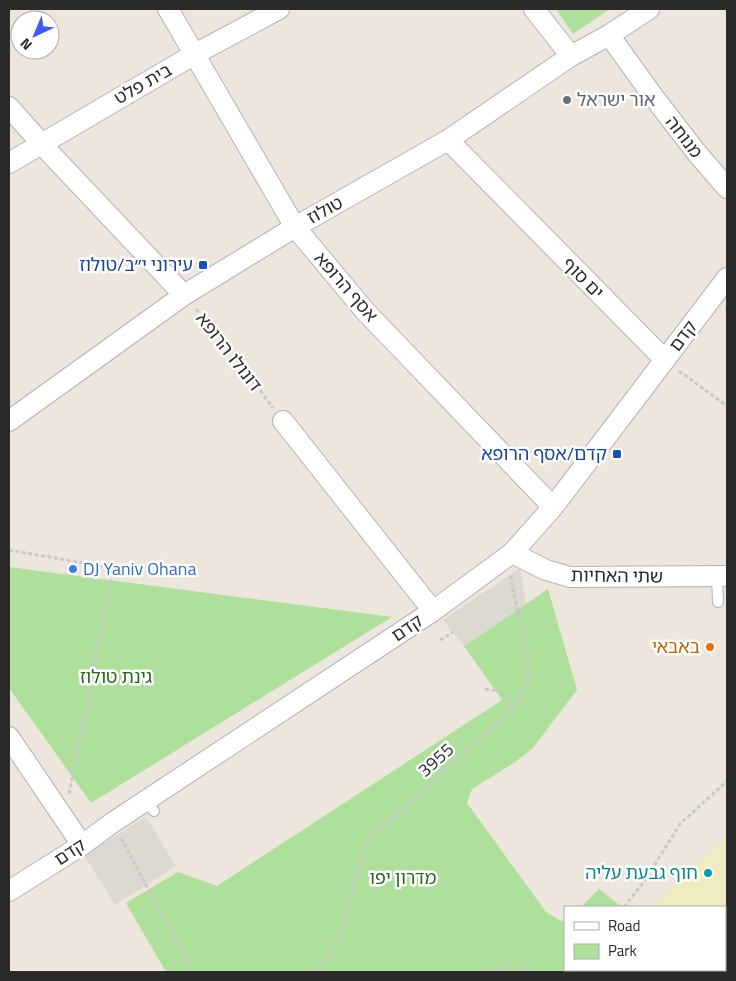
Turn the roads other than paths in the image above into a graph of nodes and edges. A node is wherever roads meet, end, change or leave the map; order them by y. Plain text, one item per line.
1 (168, 9) edge
2 (279, 9) edge
3 (534, 9) edge
4 (649, 9) edge
5 (609, 35) junction
6 (195, 54) junction
7 (571, 56) junction
8 (9, 107) edge
9 (448, 140) junction
10 (42, 144) junction
11 (9, 163) edge
12 (727, 188) edge
13 (295, 227) junction
14 (727, 278) edge
15 (184, 295) junction
16 (665, 360) junction
17 (9, 421) edge
18 (283, 421) road end
19 (553, 507) junction
20 (508, 556) junction
21 (722, 576) edge
22 (718, 602) dead end
23 (433, 611) junction
24 (9, 737) edge
25 (82, 845) junction
26 (9, 891) edge

1 - 6 street, אסף הרופא
2 - 6 street, בית פלט
3 - 7 street
4 - 5 street, טולוז
5 - 7 street, טולוז
5 - 12 street, מנוחה
6 - 10 street, בית פלט
6 - 13 street, אסף הרופא
7 - 9 street, טולוז
8 - 10 street, דונולו הרופא
9 - 13 street, טולוז
9 - 16 street, ים סוף
10 - 11 street, בית פלט
10 - 15 street, דונולו הרופא
13 - 15 street, טולוז
13 - 19 street, אסף הרופא
14 - 16 street, קדם
15 - 17 street, טולוז
16 - 19 street, קדם
18 - 23 street
19 - 20 street, קדם
20 - 21 street, שתי האחיות
20 - 23 street, קדם
21 - 22 lane
23 - 25 street, קדם
24 - 25 street
25 - 26 street, קדם

